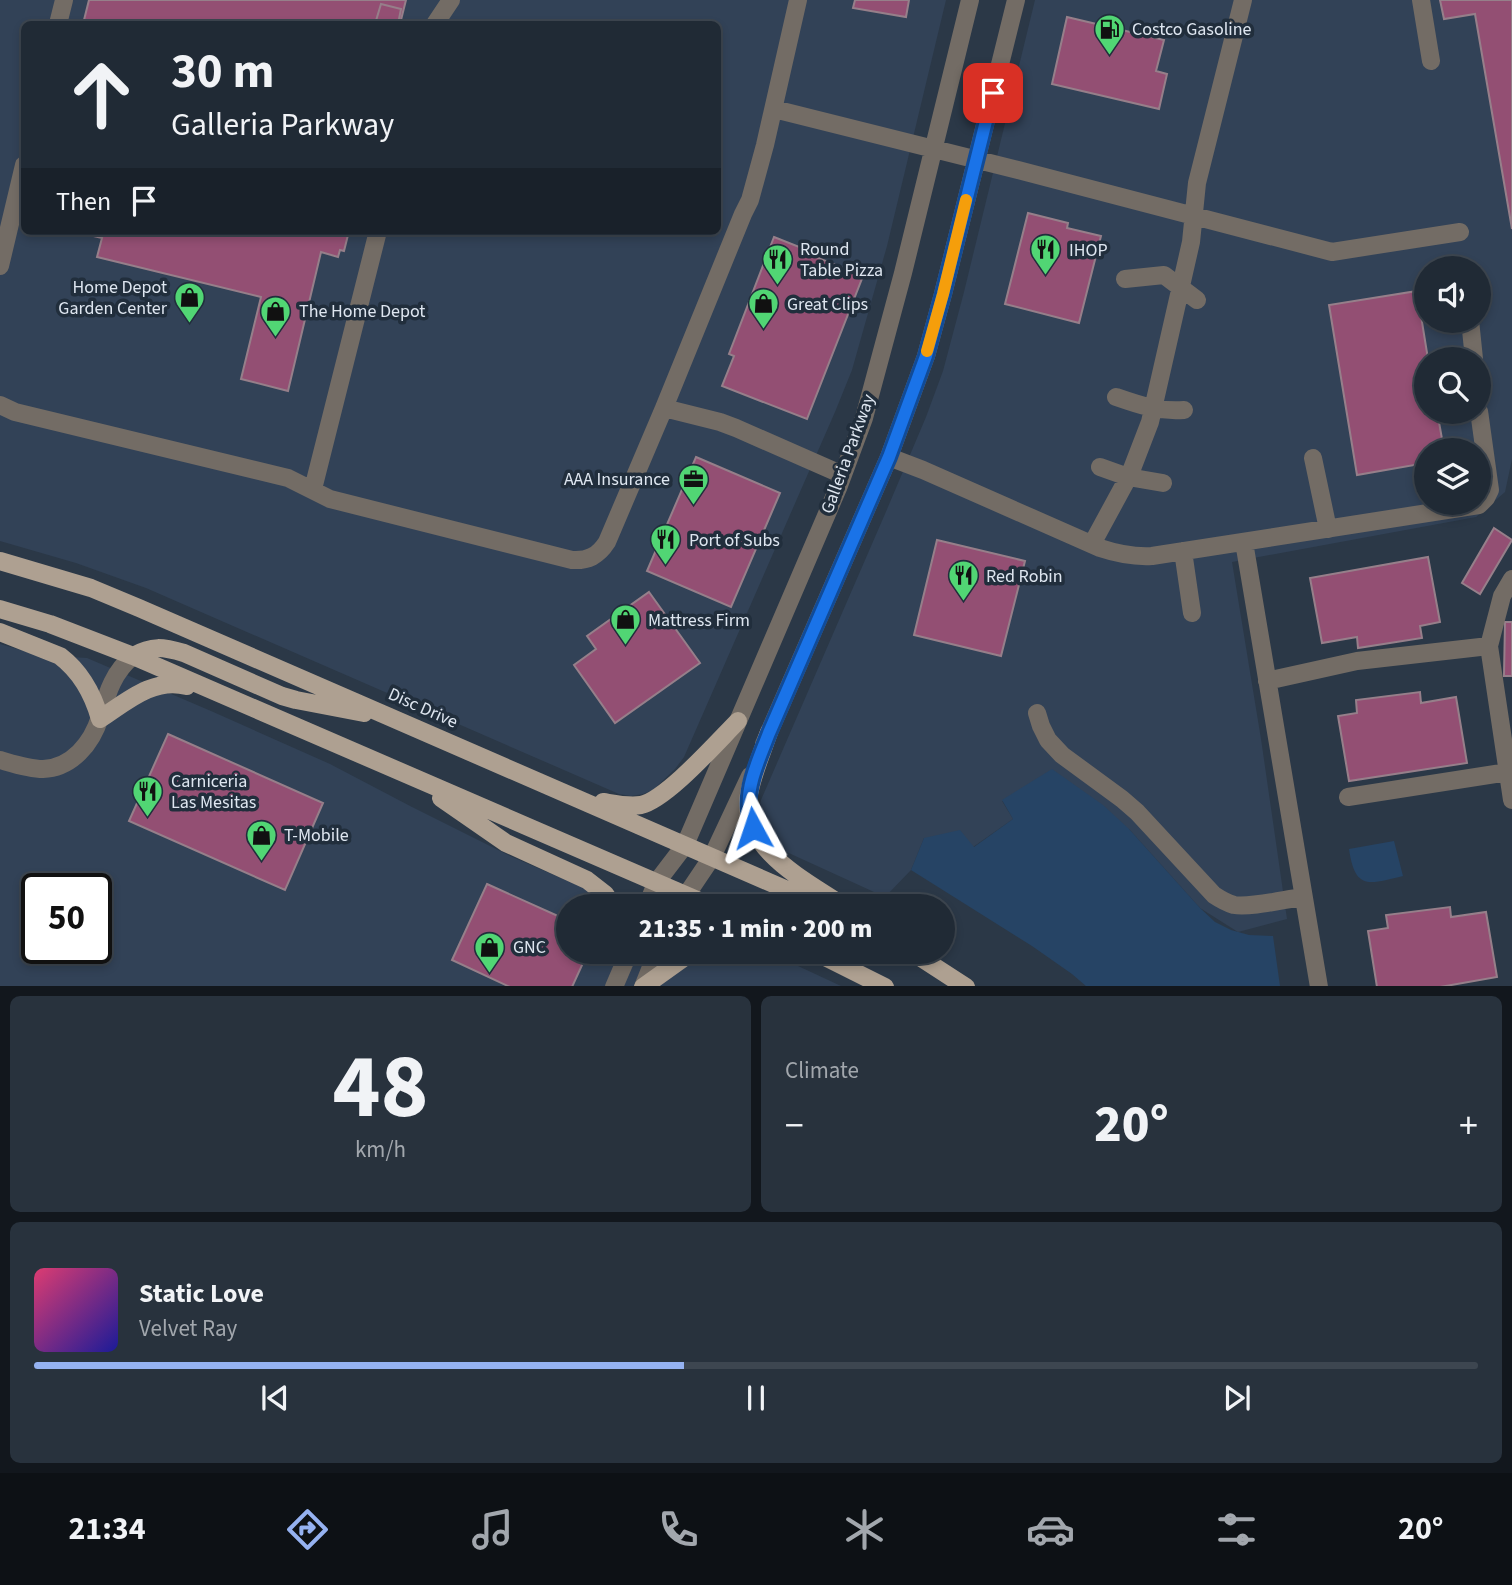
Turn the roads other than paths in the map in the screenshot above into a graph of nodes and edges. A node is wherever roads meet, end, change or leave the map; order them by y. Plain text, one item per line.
1 (64, 0) edge
2 (451, 0) edge
3 (798, 0) edge
4 (970, 0) edge
5 (1016, 0) edge
6 (1243, 0) edge
7 (1421, 0) edge
8 (59, 21) edge
9 (437, 21) edge
10 (1431, 61) dead end
11 (774, 109) junction
12 (933, 149) junction
13 (976, 161) junction
14 (21, 178) edge
15 (1194, 216) junction
16 (1460, 232) dead end
17 (377, 235) edge
18 (0, 266) edge
19 (1125, 279) dead end
20 (1181, 288) junction
21 (1197, 300) dead end
22 (1116, 397) dead end
23 (0, 405) edge
24 (664, 408) junction
25 (1153, 409) junction
26 (1184, 410) dead end
27 (1481, 424) edge
28 (889, 457) junction
29 (1313, 458) dead end
30 (1100, 467) dead end
31 (843, 475) junction
32 (1128, 477) junction
33 (1163, 483) dead end
34 (313, 489) junction
35 (1328, 529) junction
36 (1244, 542) junction
37 (1092, 544) junction
38 (1183, 551) junction
39 (0, 561) edge
40 (1512, 579) edge
41 (0, 610) edge
42 (1192, 613) dead end
43 (0, 632) edge
44 (1489, 646) junction
45 (133, 656) junction
46 (1267, 681) junction
47 (224, 696) junction
48 (1037, 713) dead end
49 (100, 719) junction
50 (397, 720) junction
51 (1506, 720) edge
52 (738, 721) junction
53 (769, 733) junction
54 (0, 761) edge
55 (1508, 772) junction
56 (409, 776) junction
57 (572, 796) junction
58 (1348, 797) dead end
59 (1512, 800) edge
60 (685, 845) junction
61 (712, 857) junction
62 (656, 883) junction
63 (604, 894) edge
64 (652, 894) edge
65 (672, 894) edge
66 (687, 894) edge
67 (797, 894) edge
68 (826, 894) edge
69 (1303, 897) junction
70 (623, 964) edge
71 (652, 964) edge
72 (675, 964) edge
73 (840, 964) edge
74 (931, 964) edge
75 (614, 986) edge
76 (643, 986) edge
77 (885, 986) edge
78 (966, 986) edge
79 (1319, 986) edge

1 - 8 street
2 - 9 street
3 - 11 street
4 - 12 street, Galleria Parkway
5 - 13 street, Galleria Parkway
6 - 15 street
7 - 10 street
11 - 12 street
11 - 24 street
12 - 13 street
12 - 31 street, Galleria Parkway
13 - 15 street
13 - 28 street, Galleria Parkway
14 - 18 street
15 - 16 street
15 - 20 street
17 - 34 street
19 - 20 street
20 - 21 street
20 - 25 street
22 - 25 street
23 - 34 street
24 - 31 street
24 - 34 street
25 - 26 street
25 - 32 street
27 - 35 street
28 - 37 street
28 - 53 street, Galleria Parkway
29 - 35 street
30 - 32 street
31 - 52 street, Galleria Parkway
32 - 33 street
32 - 37 street
35 - 36 street
36 - 38 street
36 - 46 street
37 - 38 street
38 - 42 street
39 - 50 main road, Disc Drive
40 - 44 street
41 - 45 main road
43 - 49 main road
44 - 46 street
44 - 51 street
45 - 47 main road
45 - 49 street
45 - 50 main road
46 - 69 street
47 - 49 main road
47 - 56 main road
48 - 69 street
49 - 54 street
50 - 57 main road, Disc Drive
51 - 55 street
52 - 57 main road
52 - 60 street, Galleria Parkway
53 - 61 street, Galleria Parkway
53 - 68 main road
55 - 58 street
55 - 59 street
56 - 62 main road
56 - 63 main road
57 - 60 main road, Disc Drive
60 - 61 main road, Disc Drive
60 - 62 street, Galleria Parkway
61 - 66 street, Galleria Parkway
61 - 67 main road, Disc Drive
62 - 64 street, Galleria Parkway
62 - 65 main road
69 - 79 street
70 - 75 street
71 - 76 street
72 - 76 main road
73 - 77 main road
74 - 78 main road

